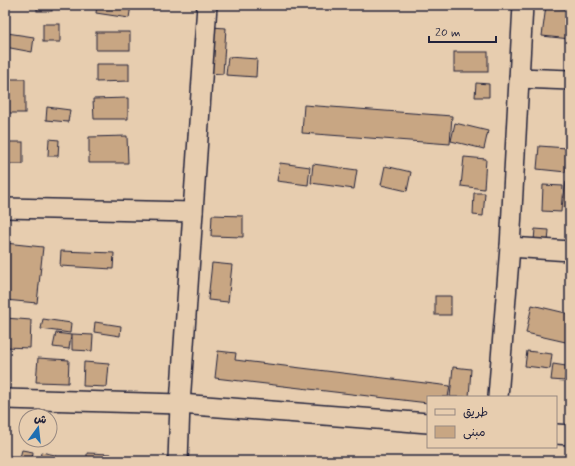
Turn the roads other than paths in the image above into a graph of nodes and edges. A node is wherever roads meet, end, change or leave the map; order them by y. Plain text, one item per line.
1 (207, 5) edge
2 (523, 5) edge
3 (519, 78) junction
4 (570, 80) edge
5 (5, 208) edge
6 (193, 212) junction
7 (510, 247) junction
8 (570, 251) edge
9 (498, 396) edge
10 (5, 399) edge
11 (180, 404) junction
12 (427, 423) edge
13 (557, 434) edge
14 (570, 435) edge
15 (178, 461) edge

1 - 6 street
2 - 3 street
3 - 4 street
3 - 7 street
5 - 6 street
6 - 11 street
7 - 8 street
7 - 9 street
10 - 11 street
11 - 12 street
11 - 15 street
13 - 14 street

